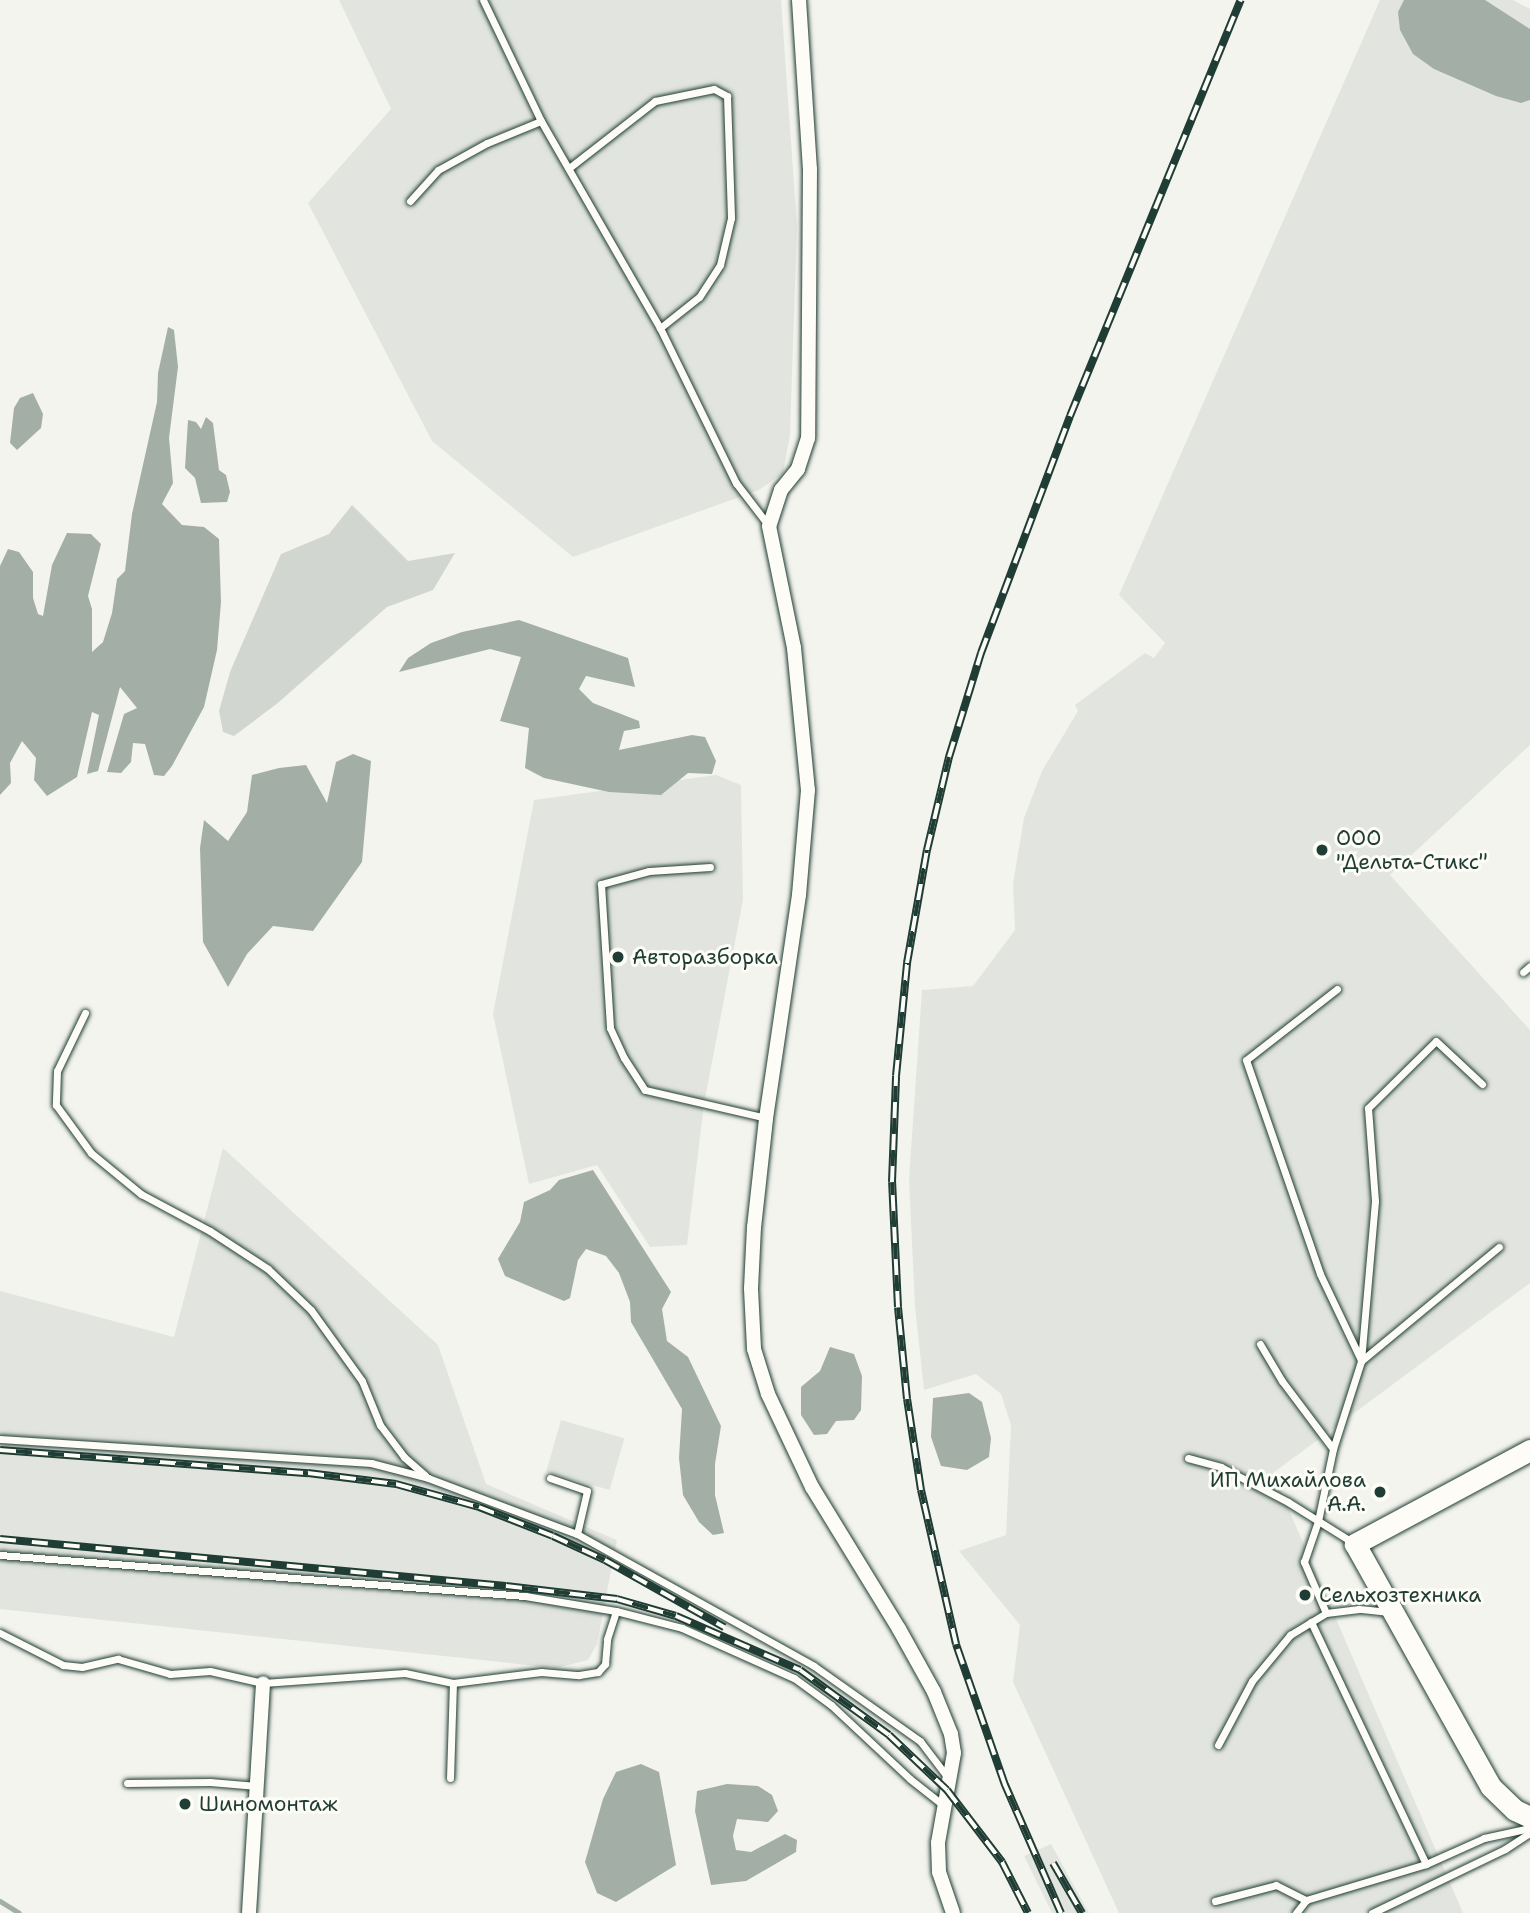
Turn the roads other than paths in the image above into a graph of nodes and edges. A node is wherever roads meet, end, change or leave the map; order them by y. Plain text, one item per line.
1 (483, 0) edge
2 (799, 0) edge
3 (541, 121) junction
4 (569, 168) junction
5 (410, 201) dead end
6 (660, 328) junction
7 (769, 526) junction
8 (710, 867) dead end
9 (1530, 965) edge
10 (1522, 972) dead end
11 (1337, 989) dead end
12 (85, 1013) dead end
13 (1482, 1084) dead end
14 (766, 1119) junction
15 (1499, 1247) dead end
16 (1260, 1344) dead end
17 (1361, 1361) junction
18 (0, 1439) edge
19 (1333, 1449) junction
20 (1530, 1450) edge
21 (1188, 1458) dead end
22 (428, 1478) junction
23 (550, 1478) dead end
24 (1318, 1521) junction
25 (577, 1534) junction
26 (1355, 1544) junction
27 (0, 1555) edge
28 (616, 1611) junction
29 (1394, 1613) junction
30 (1326, 1614) junction
31 (1311, 1622) junction
32 (0, 1633) edge
33 (263, 1683) junction
34 (453, 1683) junction
35 (1218, 1745) dead end
36 (450, 1778) dead end
37 (949, 1779) junction
38 (127, 1783) dead end
39 (257, 1786) junction
40 (943, 1805) junction
41 (1530, 1817) edge
42 (1530, 1828) edge
43 (1530, 1833) edge
44 (1426, 1864) junction
45 (1306, 1900) junction
46 (1215, 1901) dead end
47 (249, 1913) edge
48 (953, 1913) edge
49 (1296, 1913) edge
50 (1372, 1913) edge

1 - 3 lane
2 - 7 street
3 - 4 lane
3 - 5 lane
4 - 6 lane
4 - 6 lane
6 - 7 lane
7 - 14 street
8 - 14 lane
9 - 10 lane
11 - 17 lane
12 - 22 lane
13 - 17 lane
14 - 37 street
15 - 17 lane
16 - 19 lane
17 - 19 lane
18 - 22 lane
19 - 24 lane
20 - 26 street
21 - 24 lane
22 - 25 lane
23 - 25 lane
24 - 26 lane
24 - 30 lane
25 - 37 lane
26 - 29 street
27 - 28 lane
28 - 34 lane
28 - 40 lane
29 - 30 lane
29 - 41 street
30 - 31 lane
31 - 35 lane
31 - 44 lane
32 - 33 lane
33 - 34 lane
33 - 39 street
34 - 36 lane
37 - 40 street
38 - 39 lane
39 - 47 street
40 - 48 street
42 - 44 lane
43 - 50 lane
44 - 45 lane
45 - 46 lane
45 - 49 lane

